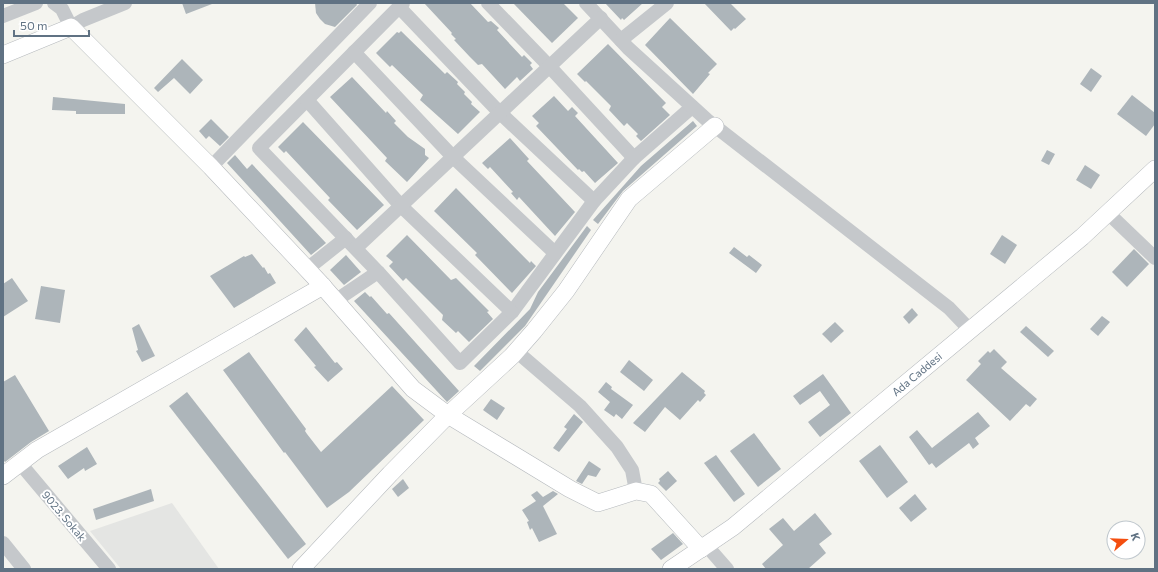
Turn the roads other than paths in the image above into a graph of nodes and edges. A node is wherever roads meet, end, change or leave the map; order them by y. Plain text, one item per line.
1 (36, 3) edge
2 (54, 3) edge
3 (125, 3) edge
4 (370, 3) edge
5 (488, 3) edge
6 (586, 3) edge
7 (668, 3) edge
8 (401, 5) edge
9 (3, 16) edge
10 (601, 18) junction
11 (71, 27) junction
12 (621, 40) junction
13 (354, 52) junction
14 (3, 55) edge
15 (549, 66) junction
16 (307, 100) junction
17 (692, 107) junction
18 (499, 112) junction
19 (715, 126) junction
20 (453, 157) junction
21 (634, 158) junction
22 (210, 167) junction
23 (1155, 169) edge
24 (594, 201) junction
25 (401, 206) junction
26 (1108, 213) junction
27 (346, 238) junction
28 (356, 248) junction
29 (555, 253) junction
30 (1155, 258) edge
31 (307, 269) junction
32 (378, 272) junction
33 (323, 286) junction
34 (335, 300) junction
35 (512, 312) junction
36 (970, 330) junction
37 (516, 351) junction
38 (448, 415) junction
39 (19, 462) junction
40 (3, 476) edge
41 (636, 491) junction
42 (3, 543) edge
43 (704, 547) junction
44 (24, 569) edge
45 (109, 569) edge
46 (301, 569) edge
47 (671, 569) edge
48 (727, 569) edge

1 - 9 street
2 - 11 street
3 - 11 street
4 - 22 street
5 - 15 street
6 - 10 street
7 - 12 street
8 - 13 street
8 - 18 street
10 - 12 street
10 - 15 street
11 - 14 main road
11 - 22 main road
12 - 17 street
13 - 16 street
13 - 20 street
15 - 18 street
15 - 21 street
16 - 25 street
16 - 27 street
17 - 19 street
17 - 21 street
18 - 20 street
18 - 24 street
19 - 36 street
19 - 37 main road
20 - 25 street
20 - 29 street
21 - 24 street
22 - 31 main road
23 - 26 main road, Ada Caddesi
24 - 29 street
25 - 28 street
25 - 35 street
26 - 30 street
26 - 36 main road, Ada Caddesi
27 - 28 street
27 - 31 street
28 - 32 street
29 - 35 street
31 - 33 main road
32 - 34 street
32 - 35 street
33 - 34 main road
33 - 39 main road
34 - 38 main road
36 - 43 main road, Ada Caddesi
37 - 38 main road
37 - 41 street
38 - 41 main road
38 - 46 main road
39 - 40 main road
39 - 45 street, 9023. Sokak
41 - 43 main road
42 - 44 street
43 - 47 main road, Ada Caddesi
43 - 48 street

